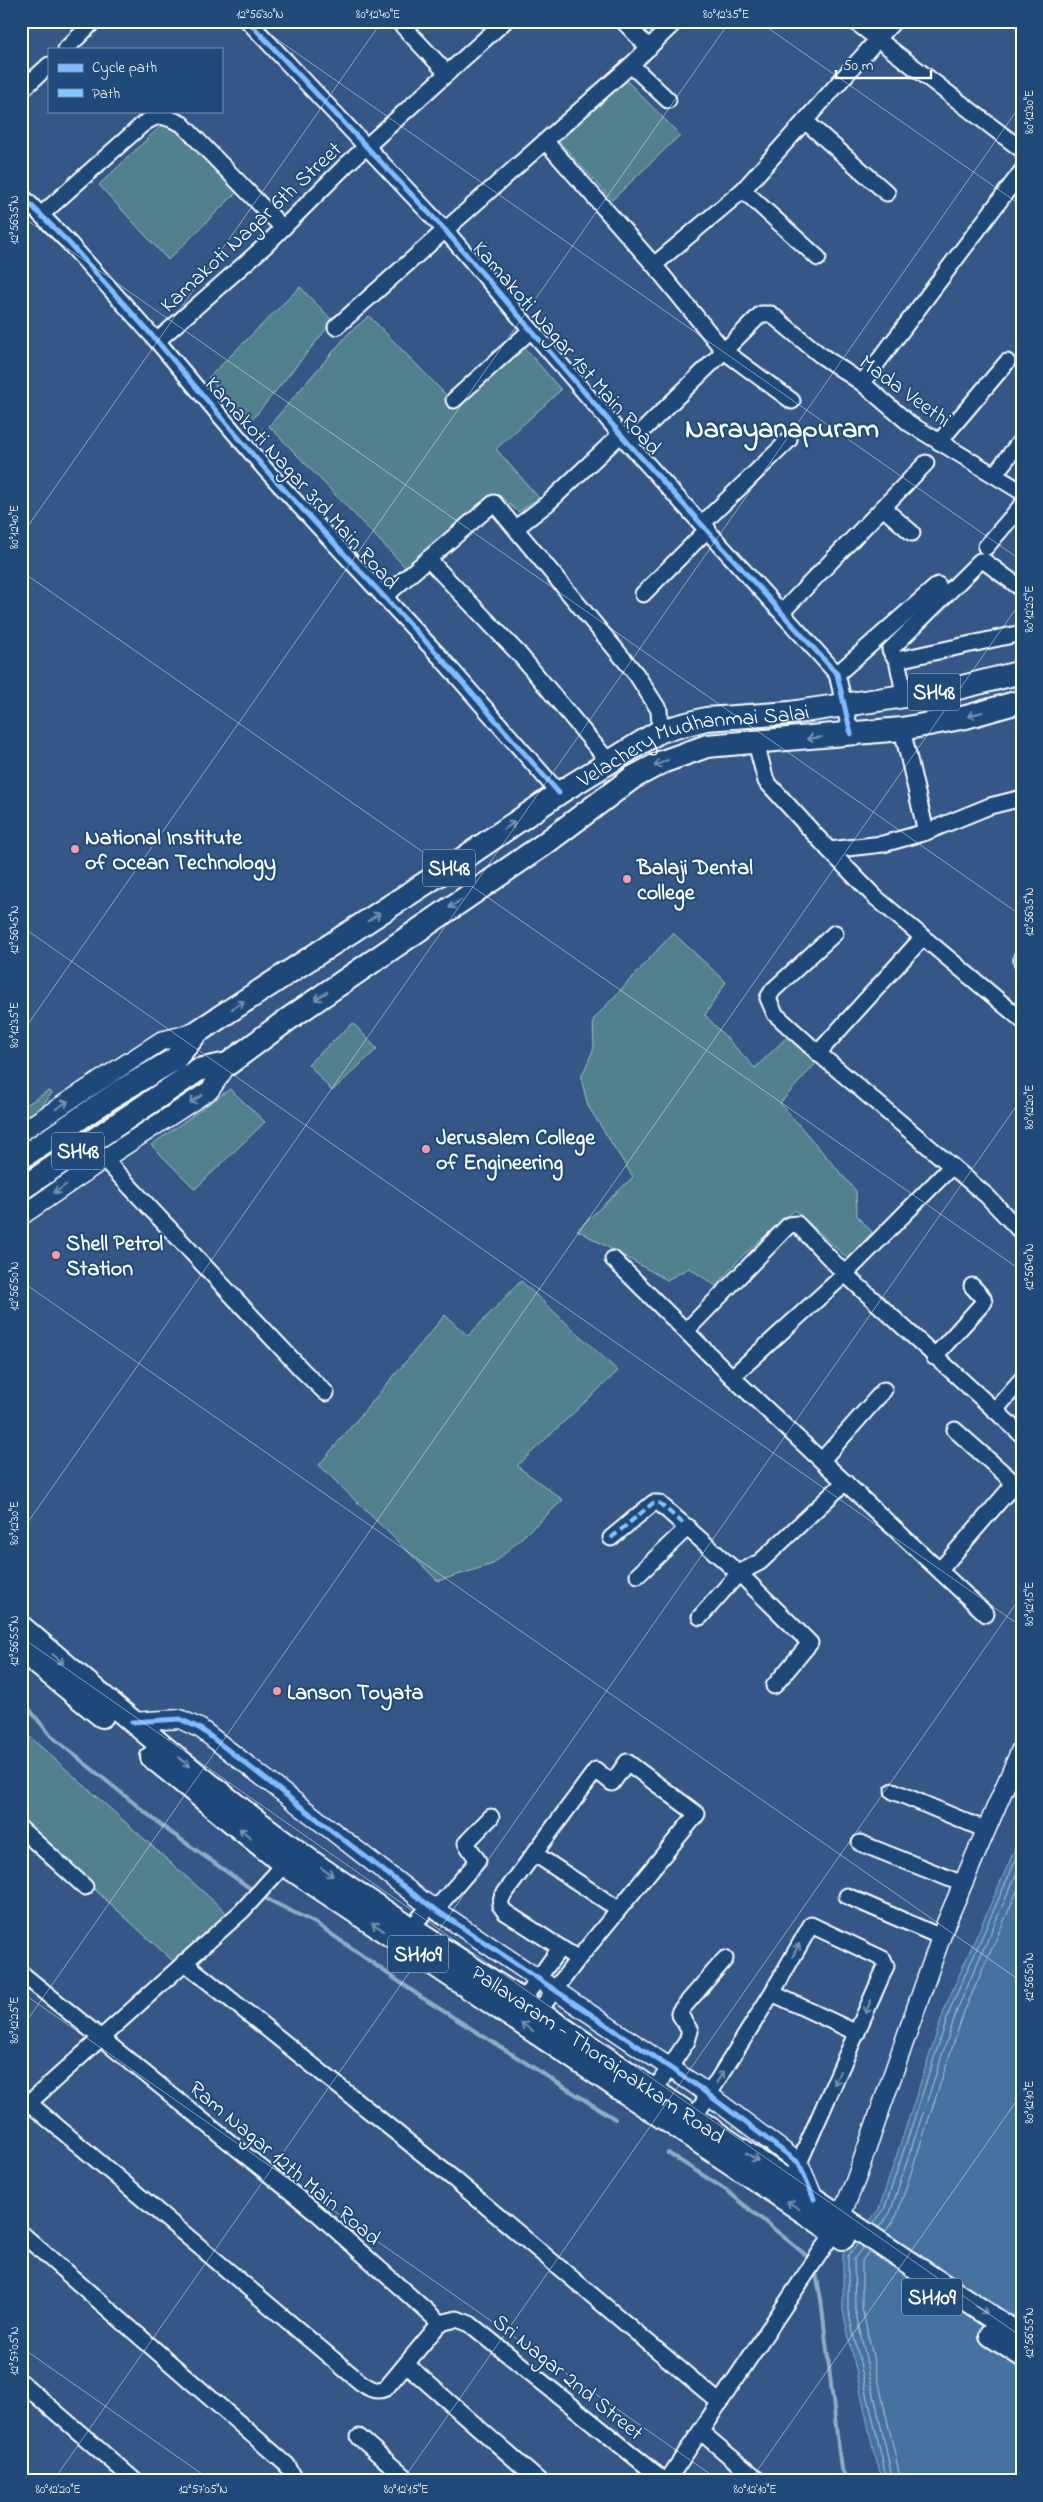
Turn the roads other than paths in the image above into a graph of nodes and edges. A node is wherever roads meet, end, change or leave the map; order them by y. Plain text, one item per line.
1 (94, 21) edge
2 (248, 21) edge
3 (398, 21) edge
4 (505, 21) edge
5 (622, 21) edge
6 (676, 21) edge
7 (854, 21) edge
8 (894, 21) edge
9 (877, 40) junction
10 (67, 48) edge
11 (649, 48) junction
12 (631, 65) junction
13 (48, 67) edge
14 (446, 73) junction
15 (21, 91) edge
16 (668, 100) dead end
17 (805, 121) junction
18 (546, 142) junction
19 (366, 147) junction
20 (1022, 150) edge
21 (1022, 171) edge
22 (743, 190) junction
23 (887, 194) dead end
24 (21, 195) edge
25 (41, 215) junction
26 (283, 228) junction
27 (445, 230) junction
28 (818, 258) dead end
29 (654, 265) junction
30 (336, 327) dead end
31 (531, 330) junction
32 (157, 341) junction
33 (724, 351) junction
34 (1007, 362) dead end
35 (862, 383) junction
36 (454, 400) dead end
37 (792, 401) dead end
38 (625, 439) junction
39 (1022, 439) edge
40 (789, 440) dead end
41 (940, 442) junction
42 (926, 463) dead end
43 (994, 475) junction
44 (1021, 494) edge
45 (882, 508) junction
46 (705, 526) junction
47 (516, 528) junction
48 (912, 533) dead end
49 (986, 547) dead end
50 (428, 559) junction
51 (938, 584) dead end
52 (1022, 589) edge
53 (642, 594) dead end
54 (384, 597) junction
55 (782, 612) junction
56 (1022, 634) edge
57 (878, 638) junction
58 (894, 655) junction
59 (1022, 672) edge
60 (837, 674) junction
61 (905, 697) junction
62 (1022, 701) edge
63 (845, 705) junction
64 (902, 729) junction
65 (660, 731) junction
66 (851, 734) junction
67 (756, 743) junction
68 (609, 762) junction
69 (1022, 798) edge
70 (550, 799) junction
71 (560, 832) junction
72 (926, 832) junction
73 (829, 850) junction
74 (835, 933) dead end
75 (923, 937) junction
76 (1022, 957) edge
77 (1022, 962) edge
78 (1022, 1015) edge
79 (1021, 1019) edge
80 (197, 1032) junction
81 (818, 1053) junction
82 (228, 1064) junction
83 (21, 1132) edge
84 (21, 1158) edge
85 (104, 1159) junction
86 (952, 1166) junction
87 (21, 1190) edge
88 (21, 1216) edge
89 (1022, 1233) edge
90 (613, 1259) dead end
91 (846, 1274) junction
92 (972, 1286) dead end
93 (686, 1331) junction
94 (934, 1357) junction
95 (732, 1377) junction
96 (1022, 1379) edge
97 (884, 1390) dead end
98 (326, 1394) dead end
99 (995, 1410) junction
100 (954, 1430) dead end
101 (1022, 1435) edge
102 (822, 1460) junction
103 (845, 1482) junction
104 (688, 1527) junction
105 (611, 1538) dead end
106 (940, 1570) junction
107 (739, 1573) junction
108 (638, 1574) dead end
109 (986, 1614) dead end
110 (700, 1617) dead end
111 (21, 1627) edge
112 (21, 1650) edge
113 (774, 1686) dead end
114 (132, 1722) junction
115 (1022, 1747) edge
116 (893, 1791) dead end
117 (491, 1817) dead end
118 (21, 1829) edge
119 (986, 1830) junction
120 (860, 1843) dead end
121 (535, 1854) junction
122 (291, 1857) junction
123 (963, 1884) junction
124 (85, 1887) dead end
125 (846, 1896) dead end
126 (433, 1906) junction
127 (618, 1909) junction
128 (411, 1928) junction
129 (941, 1937) junction
130 (560, 1948) junction
131 (725, 1959) dead end
132 (578, 1960) junction
133 (184, 1962) junction
134 (21, 1973) edge
135 (537, 1979) junction
136 (554, 1991) junction
137 (772, 1993) junction
138 (530, 2006) junction
139 (857, 2033) junction
140 (102, 2038) junction
141 (670, 2067) junction
142 (654, 2091) junction
143 (709, 2096) junction
144 (25, 2106) edge
145 (694, 2118) junction
146 (794, 2173) junction
147 (837, 2225) junction
148 (21, 2234) edge
149 (440, 2323) junction
150 (1022, 2337) edge
151 (1022, 2355) edge
152 (407, 2365) junction
153 (21, 2382) edge
154 (720, 2403) junction
155 (701, 2432) junction
156 (359, 2437) dead end
157 (135, 2481) edge
158 (296, 2481) edge
159 (409, 2481) edge
160 (539, 2481) edge
161 (666, 2481) edge
162 (759, 2481) edge

1 - 10 street
2 - 19 street, Kamakoti Nagar 1st Main Road
3 - 14 street
4 - 14 street, Kamakoti Nagar 6th Street
5 - 11 street
6 - 11 street
7 - 9 street
8 - 9 street
9 - 17 street
9 - 20 street
11 - 12 street
12 - 16 street
12 - 18 street
13 - 15 street
14 - 19 street, Kamakoti Nagar 6th Street
17 - 22 street
17 - 23 street
18 - 27 street
18 - 29 street
19 - 26 street, Kamakoti Nagar 6th Street
19 - 27 street, Kamakoti Nagar 1st Main Road
21 - 35 street
22 - 28 street
22 - 29 street
24 - 25 street, Kamakoti Nagar 3rd Main Road
25 - 26 street
25 - 32 street, Kamakoti Nagar 3rd Main Road
26 - 32 street, Kamakoti Nagar 6th Street
27 - 30 street
27 - 31 street, Kamakoti Nagar 1st Main Road
29 - 33 street
31 - 36 street
31 - 38 street, Kamakoti Nagar 1st Main Road
32 - 54 street, Kamakoti Nagar 3rd Main Road
33 - 35 street, Mada Veethi
33 - 37 street
33 - 38 street
34 - 41 street
35 - 41 street, Mada Veethi
38 - 46 street, Kamakoti Nagar 1st Main Road
38 - 47 street
39 - 43 street
40 - 46 street
41 - 43 street, Mada Veethi
42 - 45 street
43 - 44 street, Mada Veethi
44 - 49 street
45 - 48 street
45 - 55 street
46 - 53 street
46 - 55 street, Kamakoti Nagar 1st Main Road
47 - 50 street
47 - 65 street
50 - 54 street
50 - 68 street
51 - 57 street
52 - 58 street
54 - 70 street, Kamakoti Nagar 3rd Main Road
55 - 60 street, Kamakoti Nagar 1st Main Road
56 - 58 street
57 - 58 street
57 - 60 street
58 - 61 street
59 - 61 main road, Velachery Mudhanmai Salai / SH48
60 - 63 street, Kamakoti Nagar 1st Main Road
61 - 63 main road, Velachery Mudhanmai Salai / SH48
62 -> 64 main road, Velachery Mudhanmai Salai / SH48
63 - 65 main road, Velachery Mudhanmai Salai / SH48
63 - 66 street, Kamakoti Nagar 1st Main Road
64 - 66 main road, Velachery Mudhanmai Salai / SH48
64 - 72 street
65 - 68 main road, Velachery Mudhanmai Salai / SH48
66 -> 67 main road, Velachery Mudhanmai Salai / SH48
67 -> 71 main road, Velachery Mudhanmai Salai / SH48
67 - 73 street
68 - 70 main road, Velachery Mudhanmai Salai / SH48
69 - 72 street
70 - 71 main road
80 -> 70 main road, Velachery Mudhanmai Salai / SH48
71 -> 82 main road, Velachery Mudhanmai Salai / SH48
72 - 73 street
73 - 75 street
74 - 81 street
75 - 79 street
75 - 81 street
76 - 77 street
78 - 79 street
83 -> 80 street
80 - 84 main road, SH48
81 - 86 street
82 -> 85 street
82 - 87 main road, SH48
85 -> 88 street
85 - 98 street
86 - 89 street
86 - 91 street
90 - 93 street
91 - 93 street
91 - 94 street
91 - 95 street
92 - 94 street
93 - 95 street
94 - 99 street
95 - 102 street
96 - 99 street
97 - 102 street
99 - 101 street
100 - 106 street
102 - 103 street
103 - 106 street
103 - 107 street
104 - 105 street
104 - 107 street
104 - 108 street
106 - 109 street
107 - 110 street
107 - 113 street
111 -> 114 main road, Pallavaram - Thoraipakkam Road / SH109
122 -> 112 main road, Pallavaram - Thoraipakkam Road / SH109
114 -> 122 main road, Pallavaram - Thoraipakkam Road / SH109
114 - 126 street
115 - 119 street
116 - 119 street
117 - 126 street
118 - 124 street
119 - 123 street
120 - 123 street
121 - 127 street
121 - 127 street
121 - 130 street
122 -> 128 main road, Pallavaram - Thoraipakkam Road / SH109
122 - 133 street
147 -> 122 main road, Pallavaram - Thoraipakkam Road / SH109
123 - 129 street
125 - 129 street
126 - 128 street
126 - 135 street
127 - 132 street
128 - 138 main road, Pallavaram - Thoraipakkam Road / SH109
129 - 147 street
130 - 132 street
130 - 135 street
131 - 141 street
132 - 136 street
133 - 140 street
133 - 154 street
134 - 140 street, Ram Nagar 12th Main Road
135 - 136 street
135 - 138 street
136 - 138 street
136 - 141 street
137 - 139 street
137 -> 139 street
143 -> 137 street
138 - 142 main road, Pallavaram - Thoraipakkam Road / SH109
139 -> 146 street
140 - 144 street
140 - 149 street, Ram Nagar 12th Main Road
141 - 142 street
141 - 143 street
142 - 145 main road, Pallavaram - Thoraipakkam Road / SH109
143 - 145 street
143 - 146 street
144 - 152 street
145 -> 146 main road, Pallavaram - Thoraipakkam Road / SH109
146 - 147 main road, Pallavaram - Thoraipakkam Road / SH109
147 -> 150 main road, Pallavaram - Thoraipakkam Road / SH109
147 - 151 main road, Pallavaram - Thoraipakkam Road / SH109
147 - 154 street
148 - 158 street
149 - 152 street
149 - 161 street, Sri Nagar 2nd Street
152 - 160 street
153 - 157 street
154 - 155 street
155 - 161 street
155 - 162 street
156 - 159 street

